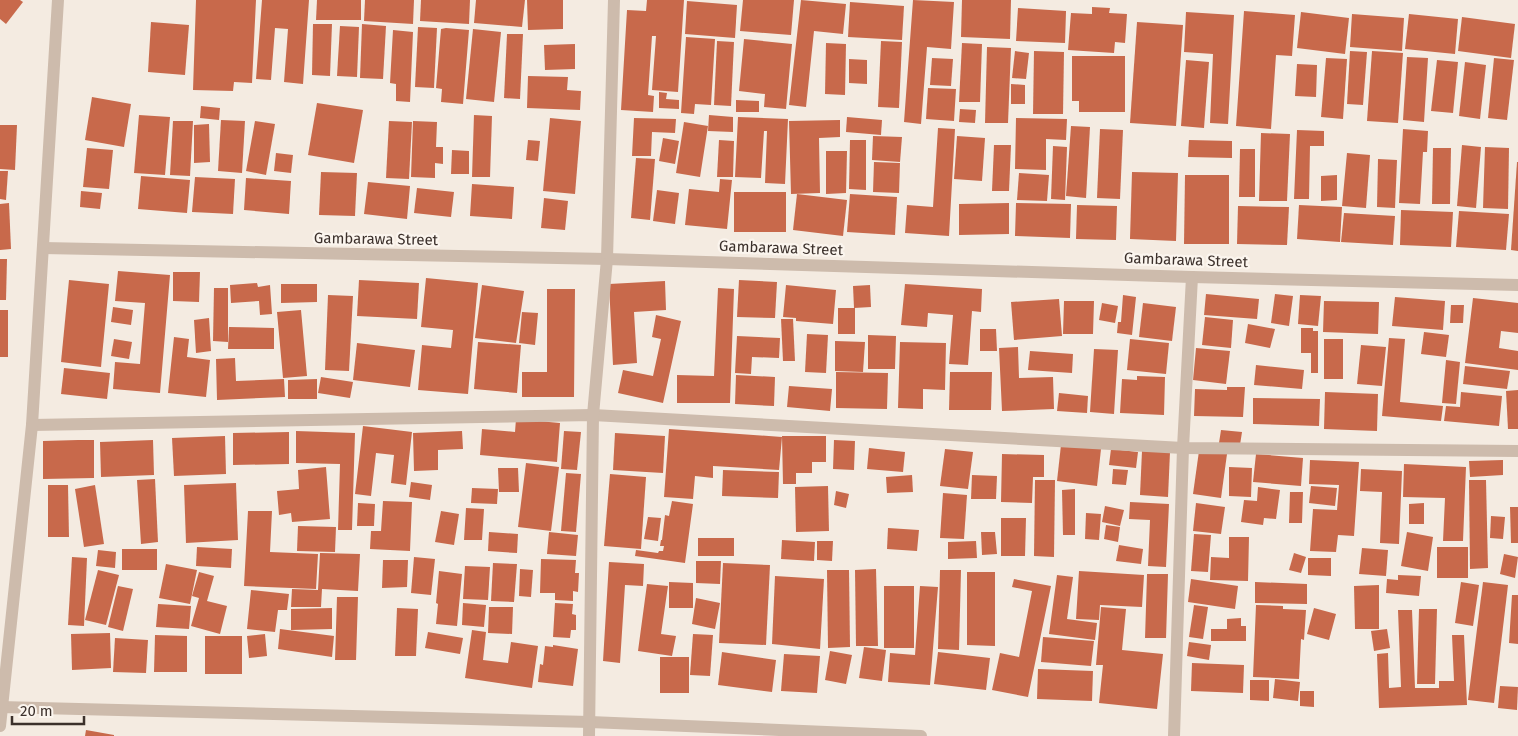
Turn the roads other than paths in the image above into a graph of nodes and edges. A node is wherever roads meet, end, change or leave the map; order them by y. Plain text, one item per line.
1 (58, 0) edge
2 (614, 0) edge
3 (43, 248) junction
4 (607, 259) junction
5 (1192, 277) junction
6 (1518, 284) edge
7 (593, 415) junction
8 (32, 425) junction
9 (1183, 448) junction
10 (1518, 451) edge
11 (0, 707) edge
12 (590, 722) junction
13 (0, 726) edge
14 (589, 736) edge
15 (921, 736) edge
16 (1174, 736) edge

1 - 3 street
2 - 4 street
3 - 4 street, Gambarawa Street
3 - 8 street
4 - 5 street, Gambarawa Street
4 - 7 street
5 - 6 street, Gambarawa Street
5 - 9 street
7 - 8 street
7 - 9 street
7 - 12 street
8 - 11 street
9 - 10 street
9 - 16 street
11 - 12 street
11 - 13 street
12 - 14 street
12 - 15 street

